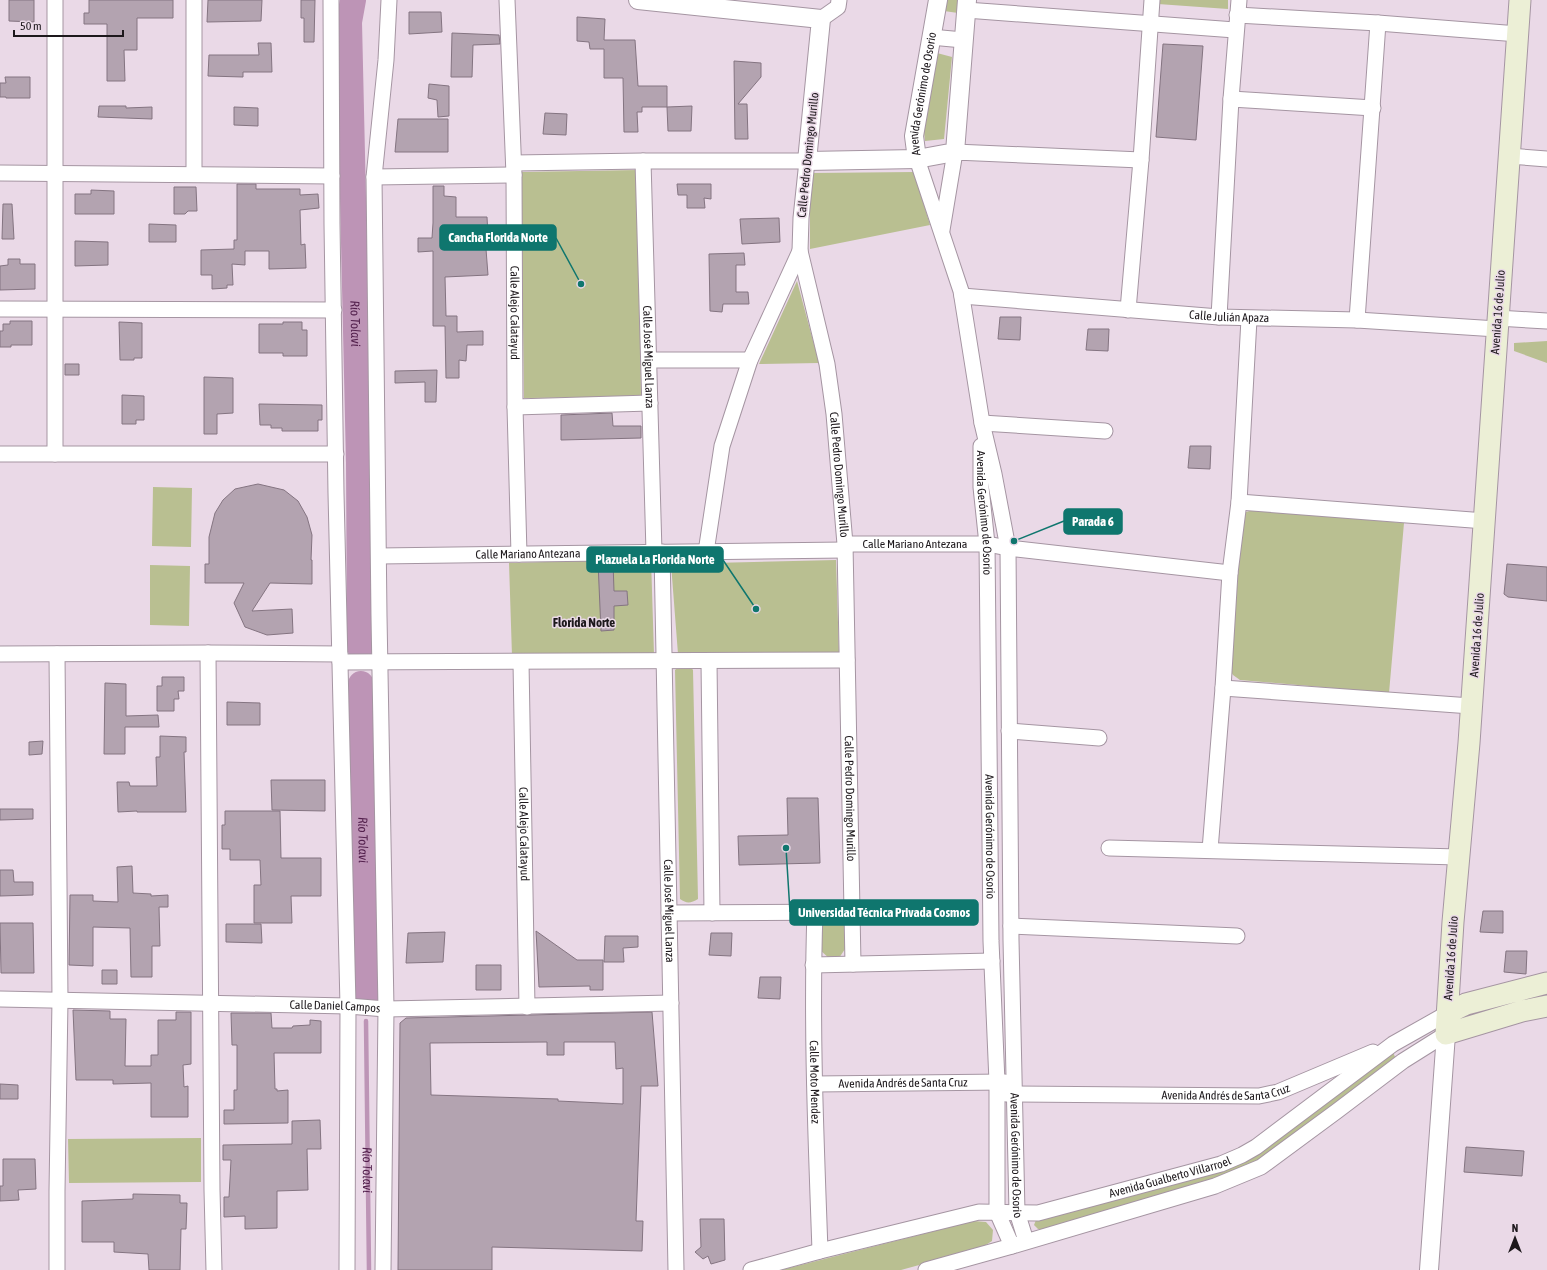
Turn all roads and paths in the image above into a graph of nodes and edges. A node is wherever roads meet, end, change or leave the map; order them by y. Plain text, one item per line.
1 (55, 0) edge
2 (194, 0) edge
3 (331, 0) edge
4 (389, 0) edge
5 (507, 0) edge
6 (638, 0) edge
7 (839, 0) edge
8 (938, 0) edge
9 (1152, 0) edge
10 (1238, 0) edge
11 (1520, 0) edge
12 (966, 5) edge
13 (1237, 15) junction
14 (821, 19) junction
15 (1150, 23) junction
16 (1378, 23) junction
17 (1235, 30) junction
18 (1518, 34) junction
19 (931, 37) junction
20 (963, 40) junction
21 (1231, 98) junction
22 (1373, 108) junction
23 (955, 152) junction
24 (1509, 156) junction
25 (917, 159) junction
26 (1547, 159) edge
27 (643, 160) junction
28 (1141, 160) junction
29 (807, 162) junction
30 (514, 169) junction
31 (0, 173) edge
32 (55, 174) junction
33 (194, 174) junction
34 (332, 176) junction
35 (374, 177) junction
36 (942, 231) junction
37 (800, 251) junction
38 (962, 296) junction
39 (0, 309) edge
40 (55, 310) junction
41 (334, 310) junction
42 (1128, 310) junction
43 (1218, 317) junction
44 (1249, 319) junction
45 (1357, 320) junction
46 (1547, 322) edge
47 (1497, 324) junction
48 (649, 360) junction
49 (750, 360) junction
50 (650, 403) junction
51 (515, 407) junction
52 (982, 423) junction
53 (1105, 431) dead end
54 (0, 454) edge
55 (55, 454) junction
56 (336, 454) junction
57 (1239, 502) junction
58 (1485, 520) junction
59 (987, 544) junction
60 (845, 547) junction
61 (1008, 548) junction
62 (658, 552) junction
63 (706, 552) junction
64 (519, 554) junction
65 (379, 556) junction
66 (1230, 573) junction
67 (208, 653) junction
68 (0, 654) edge
69 (57, 654) junction
70 (340, 658) junction
71 (847, 660) junction
72 (664, 661) junction
73 (709, 661) junction
74 (381, 662) junction
75 (521, 662) junction
76 (1223, 688) junction
77 (1471, 706) junction
78 (1009, 730) junction
79 (1100, 738) dead end
80 (1109, 848) dead end
81 (1210, 850) junction
82 (1459, 857) junction
83 (814, 912) junction
84 (853, 912) junction
85 (669, 913) junction
86 (712, 913) junction
87 (1011, 933) junction
88 (1237, 936) dead end
89 (991, 941) junction
90 (992, 960) junction
91 (853, 964) junction
92 (813, 965) junction
93 (1547, 982) edge
94 (0, 999) edge
95 (60, 1000) junction
96 (211, 1003) junction
97 (671, 1003) junction
98 (348, 1006) junction
99 (1547, 1006) edge
100 (527, 1007) junction
101 (386, 1009) junction
102 (1448, 1013) junction
103 (1446, 1034) junction
104 (1393, 1044) junction
105 (814, 1084) junction
106 (996, 1088) junction
107 (1015, 1088) junction
108 (997, 1212) junction
109 (1017, 1212) junction
110 (1019, 1244) junction
111 (820, 1251) junction
112 (58, 1270) edge
113 (214, 1270) edge
114 (347, 1270) edge
115 (383, 1270) edge
116 (676, 1270) edge
117 (751, 1270) edge
118 (926, 1270) edge
119 (1429, 1270) edge

1 - 32 street
2 - 33 street
3 - 34 street
4 - 35 street
5 - 30 street, Calle Alejo Calatayud
6 - 14 street
7 - 14 street
8 - 19 street, Avenida Gerónimo de Osorio
9 - 15 street
10 - 13 street
11 - 18 main road, Avenida 16 de Julio
12 - 15 street
12 - 20 street, Avenida Gerónimo de Osorio
13 - 16 street
13 - 17 street
14 - 29 street, Calle Pedro Domingo Murillo
15 - 17 street
15 - 28 street
16 - 18 street
16 - 22 street
17 - 21 street
18 - 24 main road, Avenida 16 de Julio
19 - 20 street
19 - 25 street, Avenida Gerónimo de Osorio
20 - 23 street, Avenida Gerónimo de Osorio
21 - 22 street
21 - 43 street
22 - 45 street
23 - 25 street
23 - 28 street
23 - 36 street, Avenida Gerónimo de Osorio
24 - 26 street
24 - 47 main road, Avenida 16 de Julio
25 - 29 street
25 - 36 street, Avenida Gerónimo de Osorio
27 - 29 street
27 - 30 street
27 - 48 street, Calle José Miguel Lanza
28 - 42 street
29 - 37 street, Calle Pedro Domingo Murillo
30 - 35 street
30 - 51 street, Calle Alejo Calatayud
31 - 32 street
32 - 33 street
32 - 40 street
33 - 34 street
34 - 41 street
35 - 65 street
36 - 38 street, Avenida Gerónimo de Osorio
37 - 49 street
37 - 60 street, Calle Pedro Domingo Murillo
38 - 42 street, Calle Julián Apaza
38 - 52 street, Avenida Gerónimo de Osorio
39 - 40 street
40 - 41 street
40 - 55 street
41 - 56 street
42 - 43 street, Calle Julián Apaza
43 - 44 street, Calle Julián Apaza
44 - 45 street, Calle Julián Apaza
44 - 57 street
45 - 47 street, Calle Julián Apaza
46 - 47 street, Calle Julián Apaza
47 - 58 main road, Avenida 16 de Julio
48 - 49 street
48 - 50 street, Calle José Miguel Lanza
49 - 63 street
50 - 51 street
50 - 62 street, Calle José Miguel Lanza
51 - 64 street, Calle Alejo Calatayud
52 - 53 street
52 - 59 street, Avenida Gerónimo de Osorio
52 - 61 street, Avenida Gerónimo de Osorio
54 - 55 street
55 - 56 street
56 - 70 street
57 - 58 street
57 - 66 street
58 - 77 main road, Avenida 16 de Julio
59 - 60 street, Calle Mariano Antezana
59 - 61 street, Calle Mariano Antezana
59 - 89 street, Avenida Gerónimo de Osorio
60 - 63 street, Calle Mariano Antezana
60 - 71 street, Calle Pedro Domingo Murillo
61 - 66 street, Calle Mariano Antezana
61 - 78 street, Avenida Gerónimo de Osorio
62 - 63 street, Calle Mariano Antezana
62 - 64 street, Calle Mariano Antezana
62 - 72 street, Calle José Miguel Lanza
64 - 65 street, Calle Mariano Antezana
65 - 74 street
66 - 76 street
67 - 69 street
67 - 70 street
67 - 96 street
68 - 69 street
69 - 95 street
70 - 74 street
70 - 98 street
71 - 73 street
71 - 84 street, Calle Pedro Domingo Murillo
72 - 73 street
72 - 75 street
72 - 85 street, Calle José Miguel Lanza
73 - 86 street
74 - 75 street
74 - 101 street
75 - 100 street, Calle Alejo Calatayud
76 - 77 street
76 - 81 street
77 - 82 main road, Avenida 16 de Julio
78 - 79 street
78 - 87 street, Avenida Gerónimo de Osorio
80 - 81 street
81 - 82 street
82 - 102 main road, Avenida 16 de Julio
83 - 84 street
83 - 86 street
83 - 92 street, Calle Moto Mendez
84 - 91 street, Calle Pedro Domingo Murillo
85 - 86 street
85 - 97 street, Calle José Miguel Lanza
87 - 88 street
87 - 89 street
87 - 107 street, Avenida Gerónimo de Osorio
89 - 90 street, Avenida Gerónimo de Osorio
90 - 91 street
90 - 106 street, Avenida Gerónimo de Osorio
91 - 92 street
92 - 105 street, Calle Moto Mendez
93 - 102 main road, Avenida Gualberto Villarroel
94 - 95 street, Calle Daniel Campos
95 - 96 street, Calle Daniel Campos
95 - 112 street
96 - 98 street, Calle Daniel Campos
96 - 113 street
97 - 100 street, Calle Daniel Campos
97 - 116 street, Calle José Miguel Lanza
98 - 101 street, Calle Daniel Campos
98 - 114 street
99 - 103 main road, Avenida Gualberto Villarroel
100 - 101 street, Calle Daniel Campos
101 - 115 street
102 - 103 main road, Avenida 16 de Julio
102 - 104 street, Avenida Gualberto Villarroel
103 - 104 street, Avenida Andrés de Santa Cruz
103 - 110 street, Avenida Gualberto Villarroel
103 - 119 street, Avenida 16 de Julio
104 - 107 street, Avenida Andrés de Santa Cruz
104 - 109 street, Avenida Gualberto Villarroel
105 - 106 street, Avenida Andrés de Santa Cruz
105 - 111 street, Calle Moto Mendez
106 - 107 street, Avenida Andrés de Santa Cruz
106 - 108 street, Avenida Gerónimo de Osorio
107 - 109 street, Avenida Gerónimo de Osorio
108 - 109 street, Avenida Gualberto Villarroel
108 - 110 street, Avenida Gerónimo de Osorio
108 - 111 street, Avenida Gualberto Villarroel
109 - 110 street, Avenida Gerónimo de Osorio
110 - 118 street, Avenida Gualberto Villarroel
111 - 117 street, Avenida Gualberto Villarroel

